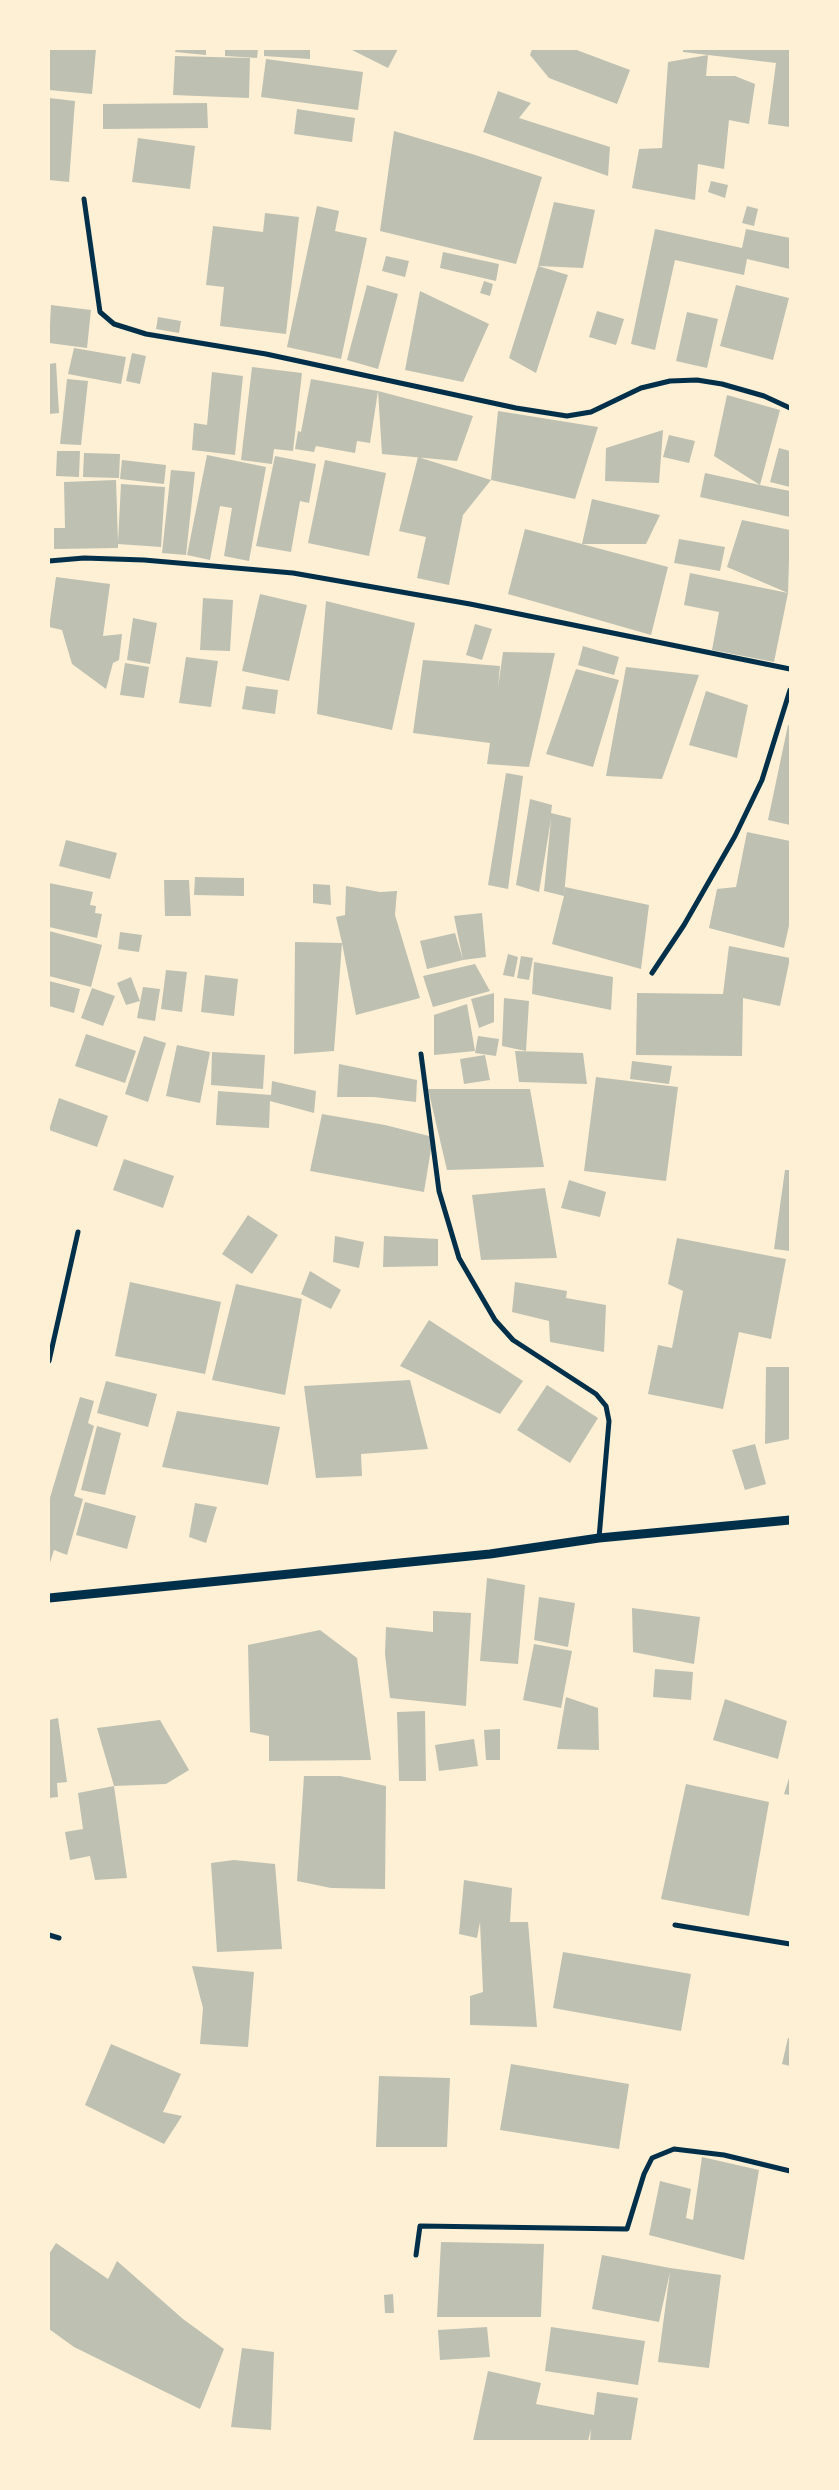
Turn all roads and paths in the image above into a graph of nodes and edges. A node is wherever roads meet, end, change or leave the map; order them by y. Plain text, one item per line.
1 (84, 199) dead end
2 (790, 408) edge
3 (49, 561) edge
4 (790, 669) edge
5 (790, 690) edge
6 (652, 973) dead end
7 (421, 1054) dead end
8 (78, 1232) dead end
9 (49, 1361) edge
10 (790, 1520) edge
11 (599, 1538) junction
12 (49, 1598) edge
13 (675, 1924) dead end
14 (49, 1935) edge
15 (59, 1938) dead end
16 (790, 1944) edge
17 (790, 2171) edge
18 (416, 2255) dead end

1 - 2 street
3 - 4 street
5 - 6 street
7 - 11 street
8 - 9 street
10 - 11 street
11 - 12 street
13 - 16 street
14 - 15 street
17 - 18 street

